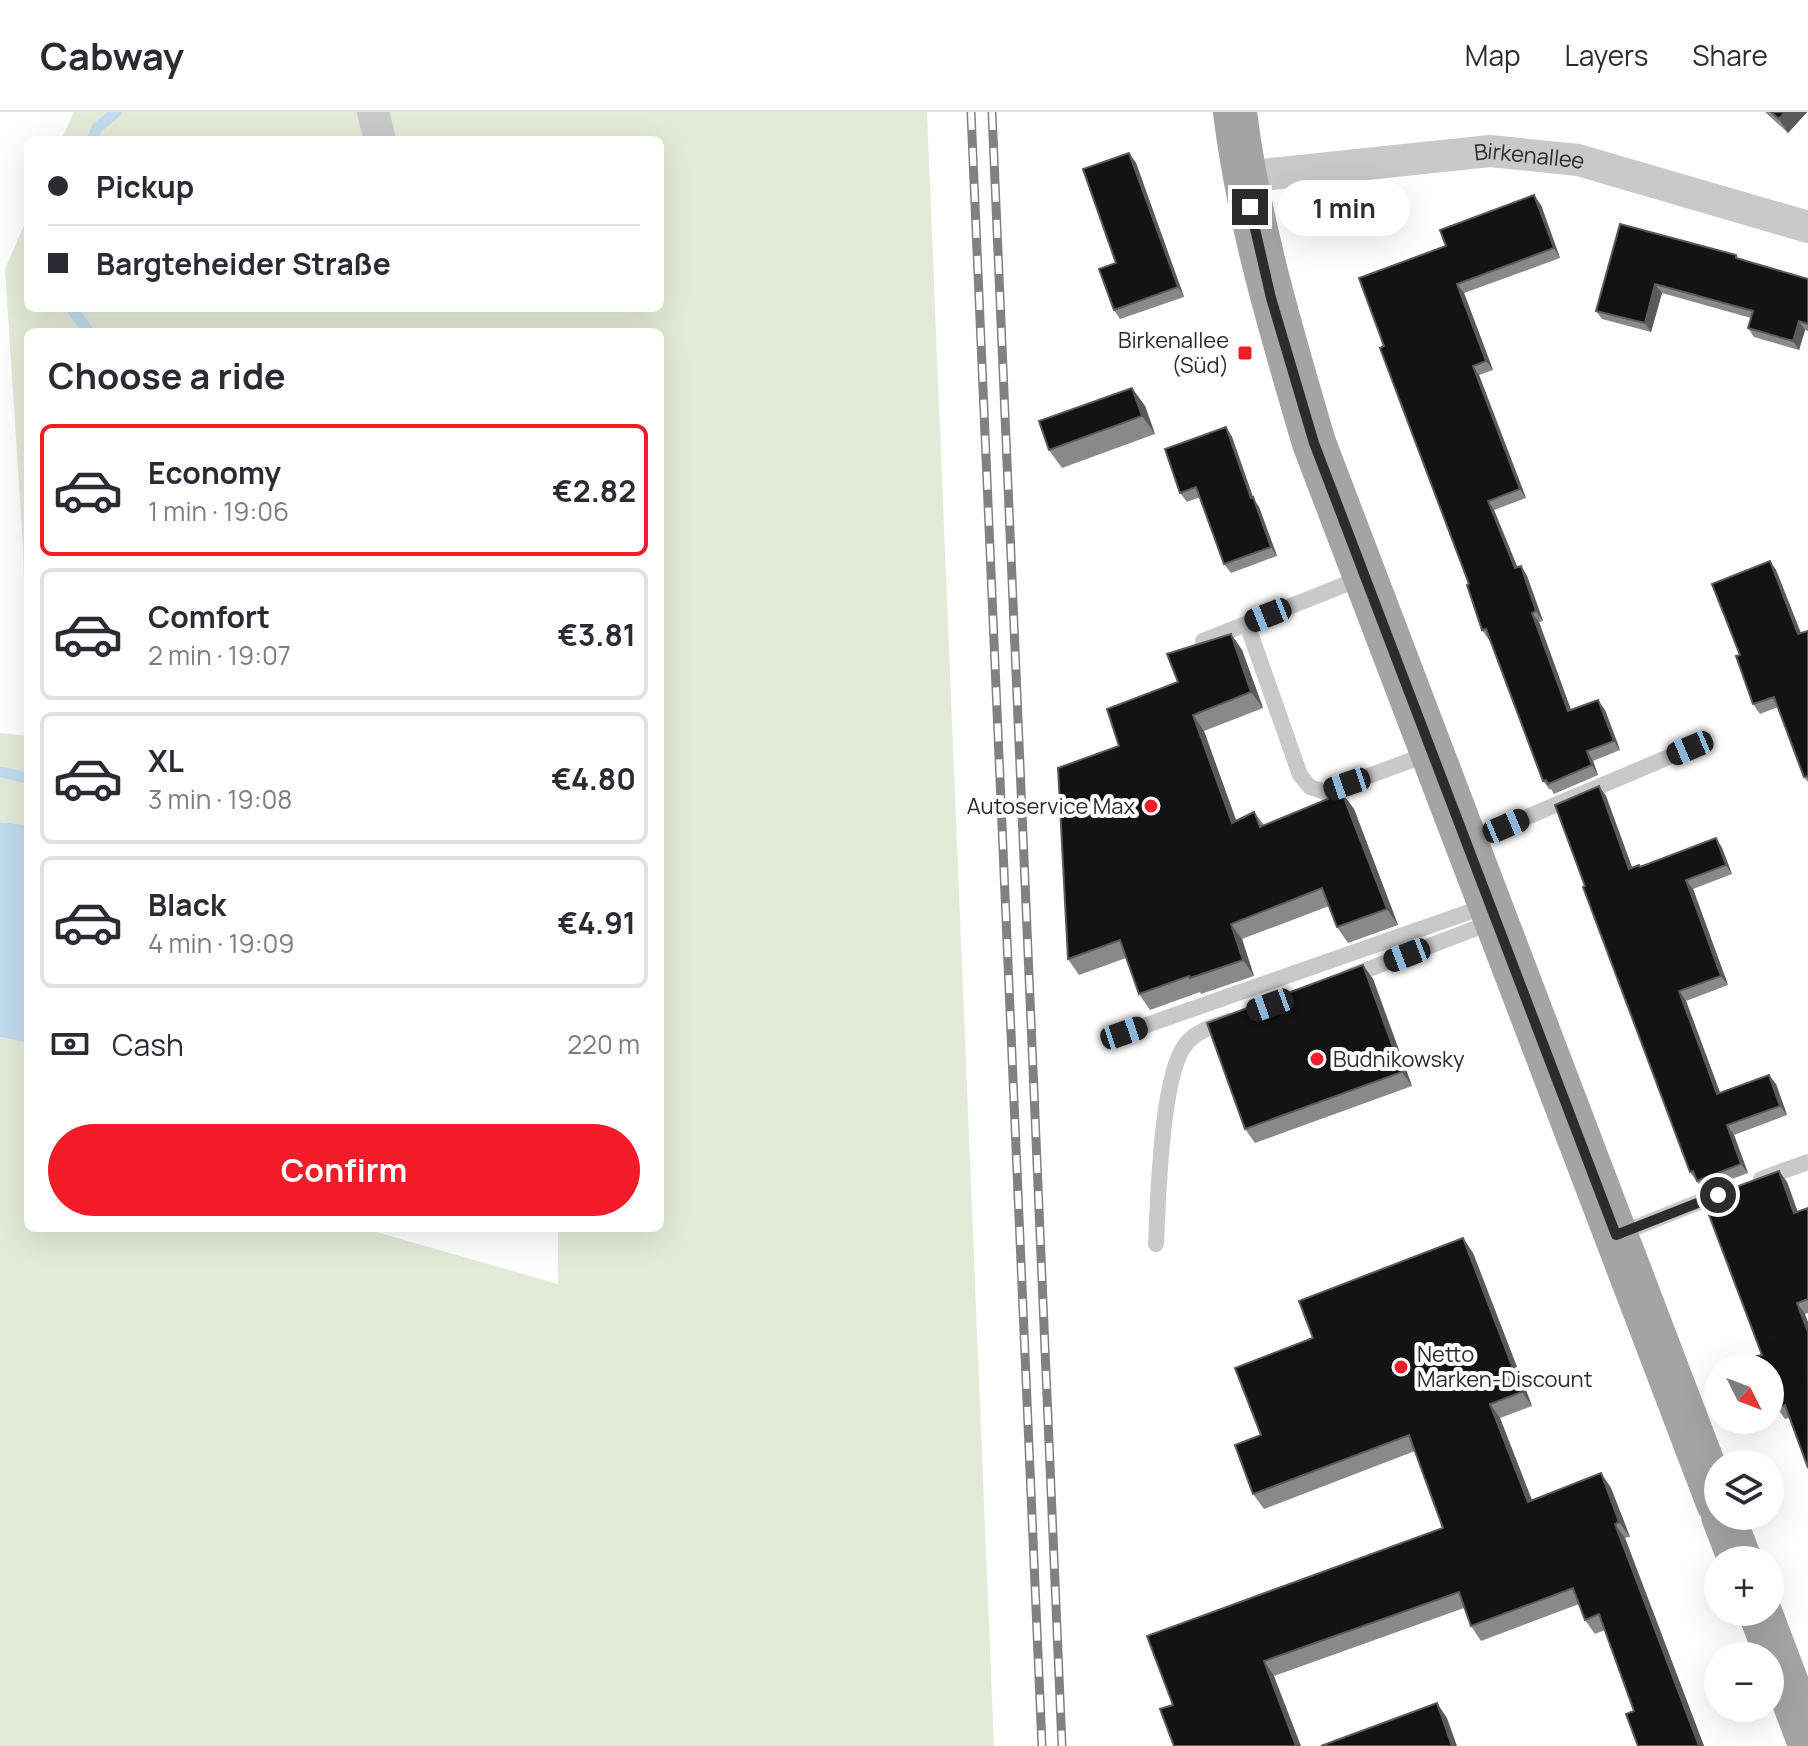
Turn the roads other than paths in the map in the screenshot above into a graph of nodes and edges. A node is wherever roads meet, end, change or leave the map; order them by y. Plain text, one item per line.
1 (373, 112) edge
2 (1235, 112) edge
3 (379, 136) edge
4 (1243, 177) junction
5 (1808, 227) edge
6 (1365, 577) junction
7 (1247, 624) junction
8 (1203, 641) edge
9 (1690, 748) dead end
10 (1432, 753) junction
11 (1467, 843) junction
12 (1493, 912) junction
13 (1327, 985) edge
14 (1242, 1016) edge
15 (1124, 1033) dead end
16 (1808, 1162) edge
17 (1616, 1235) junction
18 (1156, 1244) dead end
19 (1704, 1466) edge
20 (1765, 1626) edge
21 (1806, 1743) edge

1 - 3 street
2 - 4 main road
4 - 5 street, Birkenallee
4 - 6 main road
6 - 7 lane
6 - 10 main road
7 - 8 lane
7 - 10 lane
9 - 11 lane
10 - 11 main road
11 - 12 main road
12 - 13 lane
12 - 15 lane
12 - 17 main road
14 - 18 lane
16 - 17 lane
17 - 19 main road
20 - 21 main road

